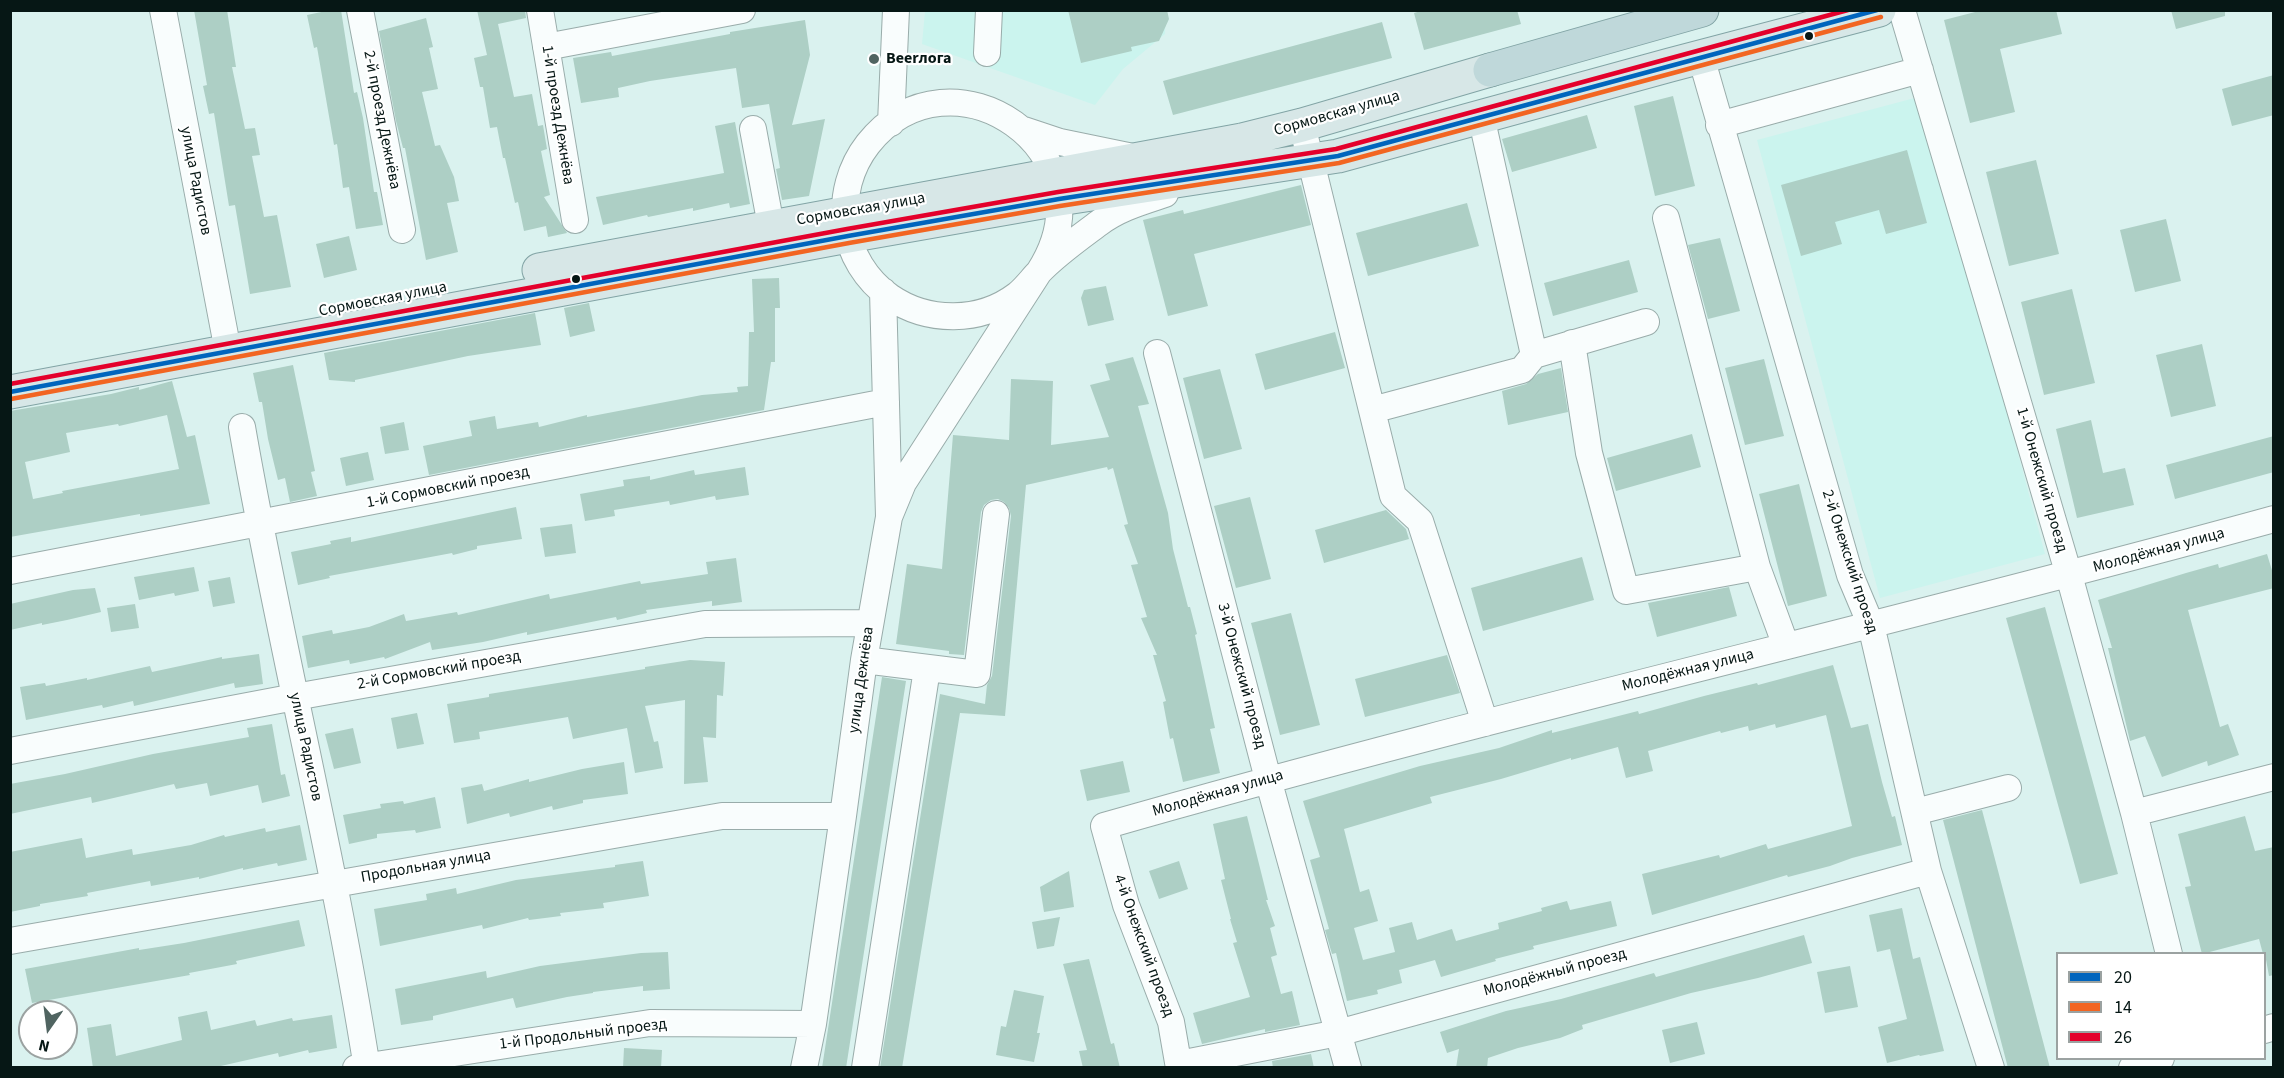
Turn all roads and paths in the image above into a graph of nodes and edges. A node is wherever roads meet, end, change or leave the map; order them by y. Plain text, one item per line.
1 (163, 10) edge
2 (360, 10) edge
3 (540, 10) edge
4 (742, 10) edge
5 (896, 10) edge
6 (989, 10) edge
7 (1879, 10) edge
8 (1902, 10) edge
9 (1685, 13) edge
10 (546, 46) junction
11 (987, 53) dead end
12 (1701, 57) junction
13 (1490, 70) joint
14 (1920, 70) junction
15 (1481, 116) junction
16 (891, 123) junction
17 (1302, 125) junction
18 (1719, 125) junction
19 (753, 129) dead end
20 (1023, 130) junction
21 (1143, 158) junction
22 (1310, 160) junction
23 (1243, 170) junction
24 (1057, 187) junction
25 (1666, 218) dead end
26 (574, 220) dead end
27 (846, 225) junction
28 (771, 226) junction
29 (402, 230) dead end
30 (1039, 272) junction
31 (883, 291) junction
32 (1646, 321) dead end
33 (225, 341) junction
34 (1572, 343) junction
35 (1157, 352) dead end
36 (1534, 355) junction
37 (10, 370) edge
38 (10, 392) edge
39 (886, 402) junction
40 (1372, 410) junction
41 (242, 427) dead end
42 (996, 514) dead end
43 (890, 517) junction
44 (2274, 519) edge
45 (259, 524) junction
46 (1757, 567) junction
47 (10, 572) edge
48 (2069, 575) junction
49 (870, 622) junction
50 (1871, 625) junction
51 (1786, 646) junction
52 (864, 660) junction
53 (927, 669) junction
54 (295, 697) junction
55 (1485, 723) junction
56 (10, 751) edge
57 (2274, 777) edge
58 (1268, 779) junction
59 (2008, 788) dead end
60 (1915, 812) junction
61 (2133, 813) junction
62 (843, 816) junction
63 (1104, 826) joint
64 (1928, 871) junction
65 (333, 883) junction
66 (10, 941) edge
67 (2168, 952) edge
68 (813, 1024) junction
69 (1338, 1033) junction
70 (2158, 1060) edge
71 (1179, 1066) edge
72 (363, 1067) edge
73 (804, 1068) edge
74 (865, 1068) edge
75 (1348, 1068) edge
76 (1990, 1068) edge
77 (2132, 1068) edge

1 - 33 street, улица Радистов
2 - 29 street, 2-й проезд Дежнёва
3 - 10 street, 1-й проезд Дежнёва
4 - 10 street
5 - 16 street
6 - 11 street
7 - 12 main road, Сормовская улица
8 - 14 street, 1-й Онежский проезд
9 - 13 highway, Сормовская улица
10 - 26 street, 1-й проезд Дежнёва
12 - 15 main road, Сормовская улица
12 - 18 street, 2-й Онежский проезд
13 - 17 main road, Сормовская улица
14 - 18 street
14 - 48 street, 1-й Онежский проезд
15 - 22 main road, Сормовская улица
15 - 36 street
16 - 20 street
16 - 27 street
17 - 21 main road, Сормовская улица
17 - 22 street
18 - 50 street, 2-й Онежский проезд
19 - 28 street
20 - 21 street
20 - 24 street
21 - 24 main road, Сормовская улица
22 - 23 main road, Сормовская улица
22 - 40 street
23 - 24 main road, Сормовская улица
23 - 30 street
24 - 27 main road, Сормовская улица
24 - 30 street
25 - 46 street
27 - 28 main road, Сормовская улица
27 - 31 street
27 - 33 main road, Сормовская улица
28 - 33 main road, Сормовская улица
30 - 31 street
30 - 43 street
31 - 39 street, улица Дежнёва
32 - 34 street
33 - 37 main road, Сормовская улица
33 - 38 main road, Сормовская улица
34 - 36 street
34 - 46 street
35 - 58 street, 3-й Онежский проезд
36 - 40 street
39 - 43 street, улица Дежнёва
39 - 45 street, 1-й Сормовский проезд
40 - 55 street
41 - 45 street, улица Радистов
42 - 53 street
43 - 49 street, улица Дежнёва
44 - 48 street, Молодёжная улица
45 - 47 street, 1-й Сормовский проезд
45 - 54 street, улица Радистов
46 - 51 street
48 - 50 street, Молодёжная улица
48 - 61 street, 1-й Онежский проезд
49 - 52 street, улица Дежнёва
49 - 54 street, 2-й Сормовский проезд
50 - 51 street, Молодёжная улица
50 - 60 street, 2-й Онежский проезд
51 - 55 street, Молодёжная улица
52 - 53 street
52 - 62 street, улица Дежнёва
53 - 74 street
54 - 56 street, 2-й Сормовский проезд
54 - 65 street, улица Радистов
55 - 58 street, Молодёжная улица
57 - 61 street
58 - 63 street, Молодёжная улица
58 - 69 street, 3-й Онежский проезд
59 - 60 street
60 - 64 street, 2-й Онежский проезд
61 - 67 street, 1-й Онежский проезд
62 - 65 street, Продольная улица
62 - 68 street, улица Дежнёва
63 - 71 street, 4-й Онежский проезд
64 - 69 street, Молодёжный проезд
64 - 76 street, 2-й Онежский проезд
65 - 66 street, Продольная улица
65 - 72 street, улица Радистов
68 - 72 street, 1-й Продольный проезд
68 - 73 street, улица Дежнёва
69 - 71 street, Молодёжный проезд
69 - 75 street, 3-й Онежский проезд
70 - 77 street

